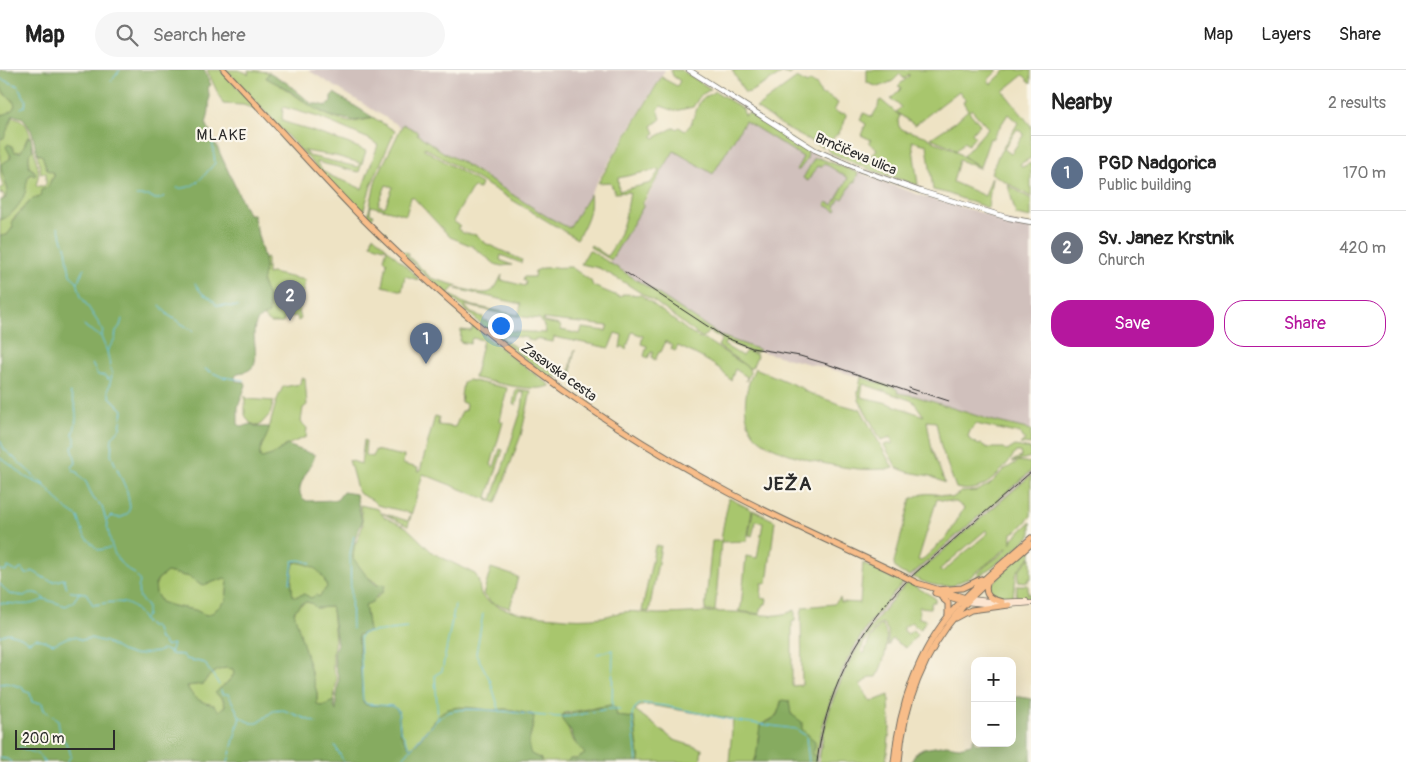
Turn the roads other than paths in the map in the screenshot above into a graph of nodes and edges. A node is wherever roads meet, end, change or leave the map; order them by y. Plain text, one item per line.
1 (224, 70) edge
2 (689, 70) edge
3 (1031, 222) edge
4 (1031, 538) edge
5 (1031, 544) edge
6 (994, 571) junction
7 (988, 583) junction
8 (934, 590) junction
9 (966, 600) junction
10 (1002, 602) junction
11 (1031, 602) edge
12 (1009, 605) junction
13 (948, 616) junction
14 (948, 625) junction
15 (894, 762) edge
16 (899, 762) edge

1 - 8 main road, Zasavska cesta, bridge
2 - 3 street, Brnčičeva ulica
4 - 6 main road
5 - 7 main road
6 - 8 main road
6 - 9 main road
7 - 9 main road
7 - 10 main road
8 - 9 main road, Zasavska cesta
8 - 13 main road
9 - 10 main road
9 - 12 main road
9 - 13 main road
9 - 14 main road
10 - 11 main road
11 - 12 main road
12 - 14 main road
13 - 15 main road
14 - 16 main road

